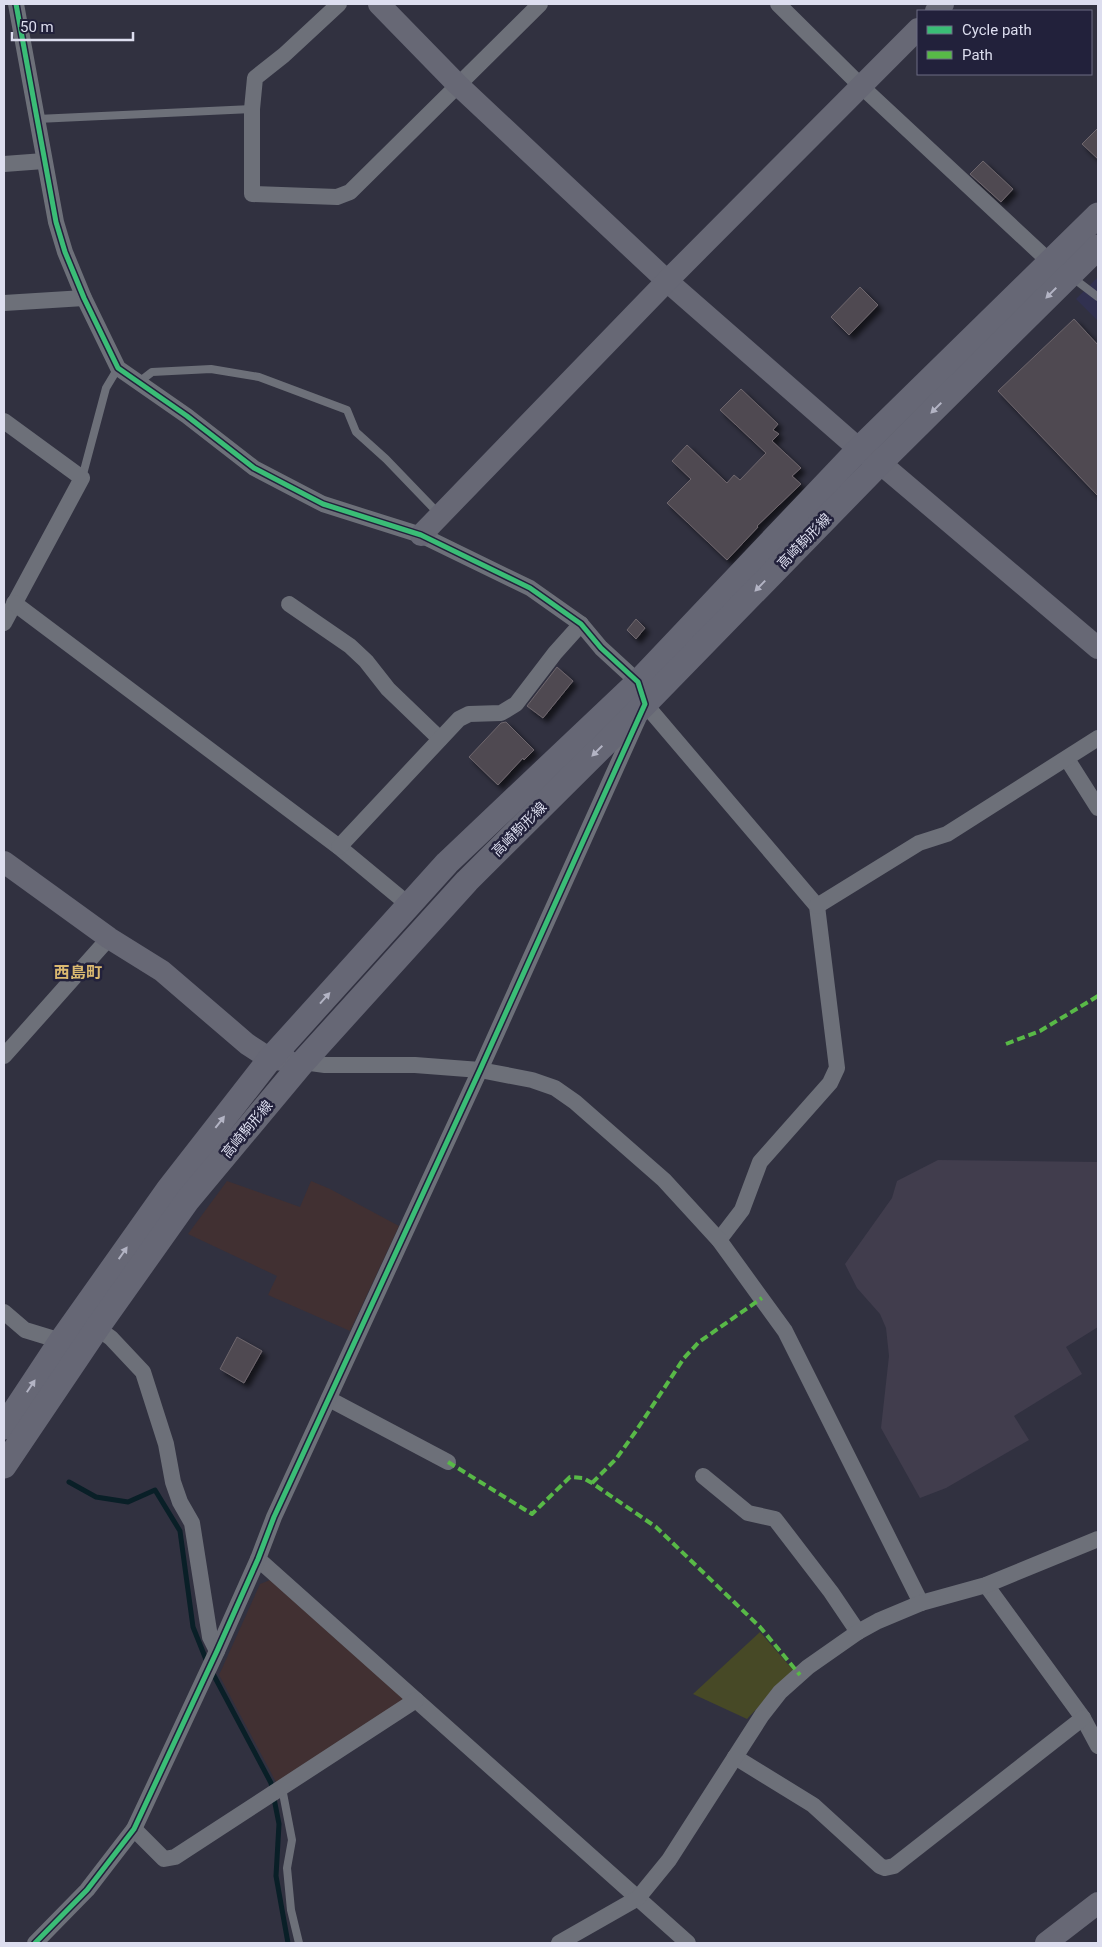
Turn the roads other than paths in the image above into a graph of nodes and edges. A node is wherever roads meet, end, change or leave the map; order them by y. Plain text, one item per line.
1 (16, 4) edge
2 (339, 4) edge
3 (379, 4) edge
4 (540, 4) edge
5 (778, 4) edge
6 (917, 30) edge
7 (457, 84) junction
8 (861, 86) junction
9 (252, 109) junction
10 (36, 119) junction
11 (44, 161) junction
12 (4, 164) edge
13 (1098, 216) edge
14 (1098, 247) edge
15 (1060, 269) junction
16 (667, 281) junction
17 (1098, 297) edge
18 (84, 298) junction
19 (4, 303) edge
20 (118, 368) junction
21 (139, 382) junction
22 (4, 421) edge
23 (859, 449) junction
24 (880, 463) junction
25 (82, 478) junction
26 (440, 514) junction
27 (421, 535) junction
28 (289, 604) dead end
29 (7, 614) edge
30 (581, 624) junction
31 (1098, 648) edge
32 (641, 693) junction
33 (1098, 738) edge
34 (440, 739) junction
35 (1067, 759) junction
36 (1098, 808) edge
37 (339, 847) junction
38 (4, 862) edge
39 (409, 905) junction
40 (817, 906) junction
41 (109, 938) junction
42 (4, 1056) edge
43 (270, 1059) junction
44 (303, 1062) junction
45 (480, 1070) junction
46 (719, 1240) junction
47 (4, 1312) edge
48 (97, 1328) junction
49 (61, 1341) junction
50 (329, 1399) junction
51 (4, 1427) edge
52 (448, 1462) dead end
53 (4, 1466) edge
54 (704, 1476) dead end
55 (1097, 1542) edge
56 (258, 1559) junction
57 (986, 1585) junction
58 (922, 1603) junction
59 (858, 1632) junction
60 (217, 1651) junction
61 (416, 1700) junction
62 (1083, 1718) junction
63 (1098, 1746) edge
64 (735, 1757) junction
65 (281, 1788) junction
66 (134, 1829) junction
67 (638, 1898) junction
68 (1098, 1903) edge
69 (35, 1943) edge
70 (298, 1943) edge
71 (559, 1943) edge
72 (688, 1943) edge
73 (1046, 1943) edge

1 - 10 street
2 - 9 street
3 - 7 street
4 - 7 street
5 - 8 street
6 - 8 street
7 - 9 street
7 - 16 street
8 - 15 street
8 - 16 street
9 - 10 lane
10 - 11 street
11 - 12 street
11 - 18 street
13 - 15 main road, 高崎駒形線
14 - 15 main road, 高崎駒形線
15 - 17 lane
15 - 23 main road, 高崎駒形線
15 -> 24 main road, 高崎駒形線
16 - 23 street
16 - 26 street
18 - 19 street
18 - 20 street
20 - 21 street
20 - 25 lane
21 - 26 lane
21 - 27 street
22 - 25 street
23 - 24 street
23 - 32 main road, 高崎駒形線
24 - 31 street
24 -> 32 main road, 高崎駒形線
25 - 29 street
26 - 27 street
27 - 30 street
28 - 34 street
29 - 37 street
30 - 32 street
30 - 34 street
32 - 39 main road, 高崎駒形線
32 - 40 street
32 -> 44 main road, 高崎駒形線
32 - 45 street
33 - 35 street
34 - 37 street
35 - 36 street
35 - 40 street
37 - 39 street
38 - 41 street
43 -> 39 main road, 高崎駒形線
40 - 46 street
41 - 42 street
41 - 43 street
43 - 44 street
49 -> 43 main road, 高崎駒形線
44 - 45 street
44 - 48 main road, 高崎駒形線
45 - 46 street
45 - 50 street
46 - 58 street
47 - 49 street
48 - 53 main road, 高崎駒形線
48 - 60 street
51 -> 49 main road, 高崎駒形線
50 - 52 street
50 - 56 street
54 - 59 street
55 - 57 street
56 - 60 street
56 - 61 street
57 - 58 street
57 - 62 street
58 - 59 street
59 - 64 street
60 - 66 street
61 - 65 street
61 - 67 street
62 - 63 street
62 - 64 street
64 - 67 street
65 - 66 street
65 - 70 lane
66 - 69 street
67 - 71 street
67 - 72 street
68 - 73 street

